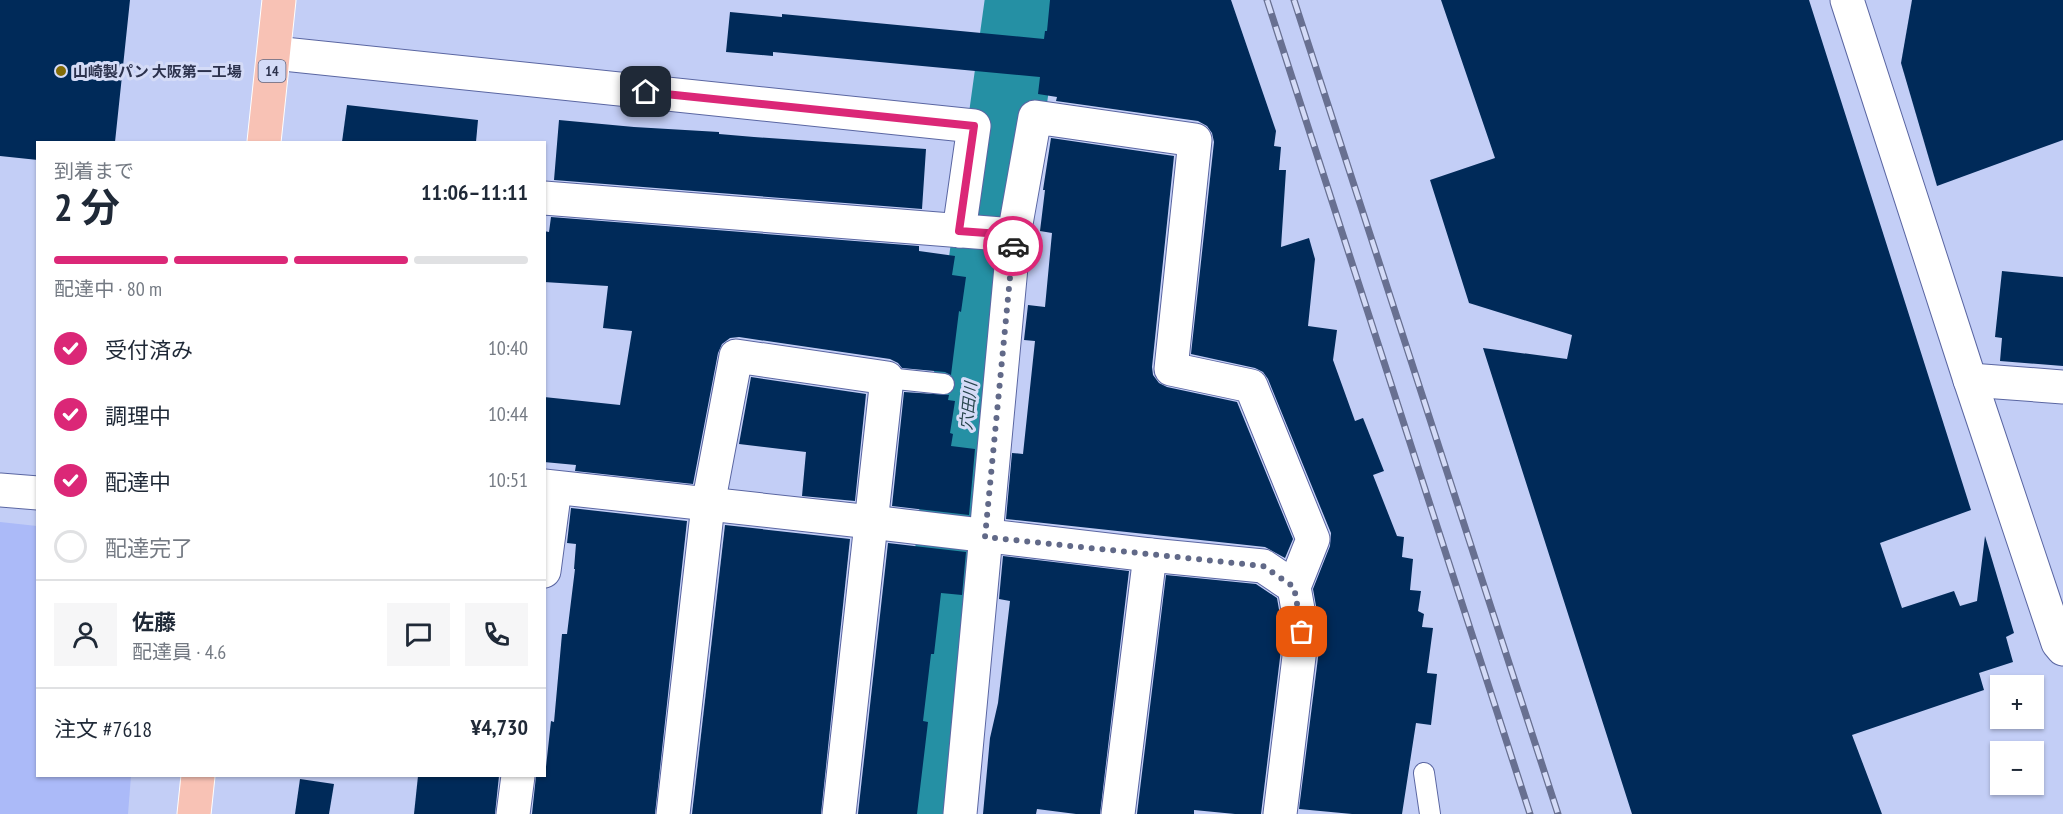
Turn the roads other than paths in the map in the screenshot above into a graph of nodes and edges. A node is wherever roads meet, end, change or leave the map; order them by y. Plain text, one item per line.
1 (279, 0) edge
2 (1847, 0) edge
3 (274, 53) junction
4 (264, 141) edge
5 (546, 198) edge
6 (969, 232) junction
7 (1014, 235) junction
8 (887, 378) junction
9 (1970, 380) junction
10 (944, 384) dead end
11 (2063, 387) edge
12 (550, 487) edge
13 (0, 490) edge
14 (36, 494) edge
15 (708, 505) junction
16 (871, 522) junction
17 (985, 537) junction
18 (546, 543) edge
19 (1150, 555) junction
20 (1294, 587) junction
21 (2063, 649) edge
22 (1424, 773) dead end
23 (198, 777) edge
24 (518, 777) edge
25 (194, 814) edge
26 (513, 814) edge
27 (673, 814) edge
28 (839, 814) edge
29 (960, 814) edge
30 (1118, 814) edge
31 (1280, 814) edge
32 (1430, 814) edge

1 - 3 main road, 14
2 - 9 street
3 - 4 main road, 14
3 - 6 street
5 - 6 street
6 - 7 street
7 - 17 street
7 - 20 street
8 - 10 lane
8 - 15 street
8 - 16 street
9 - 11 street
9 - 21 street
12 - 15 street
12 - 18 street
13 - 14 street
15 - 16 street
15 - 27 street
16 - 17 street
16 - 28 street
17 - 19 street
17 - 29 street
19 - 20 street
19 - 30 street
20 - 31 street
22 - 32 lane
23 - 25 main road
24 - 26 street

